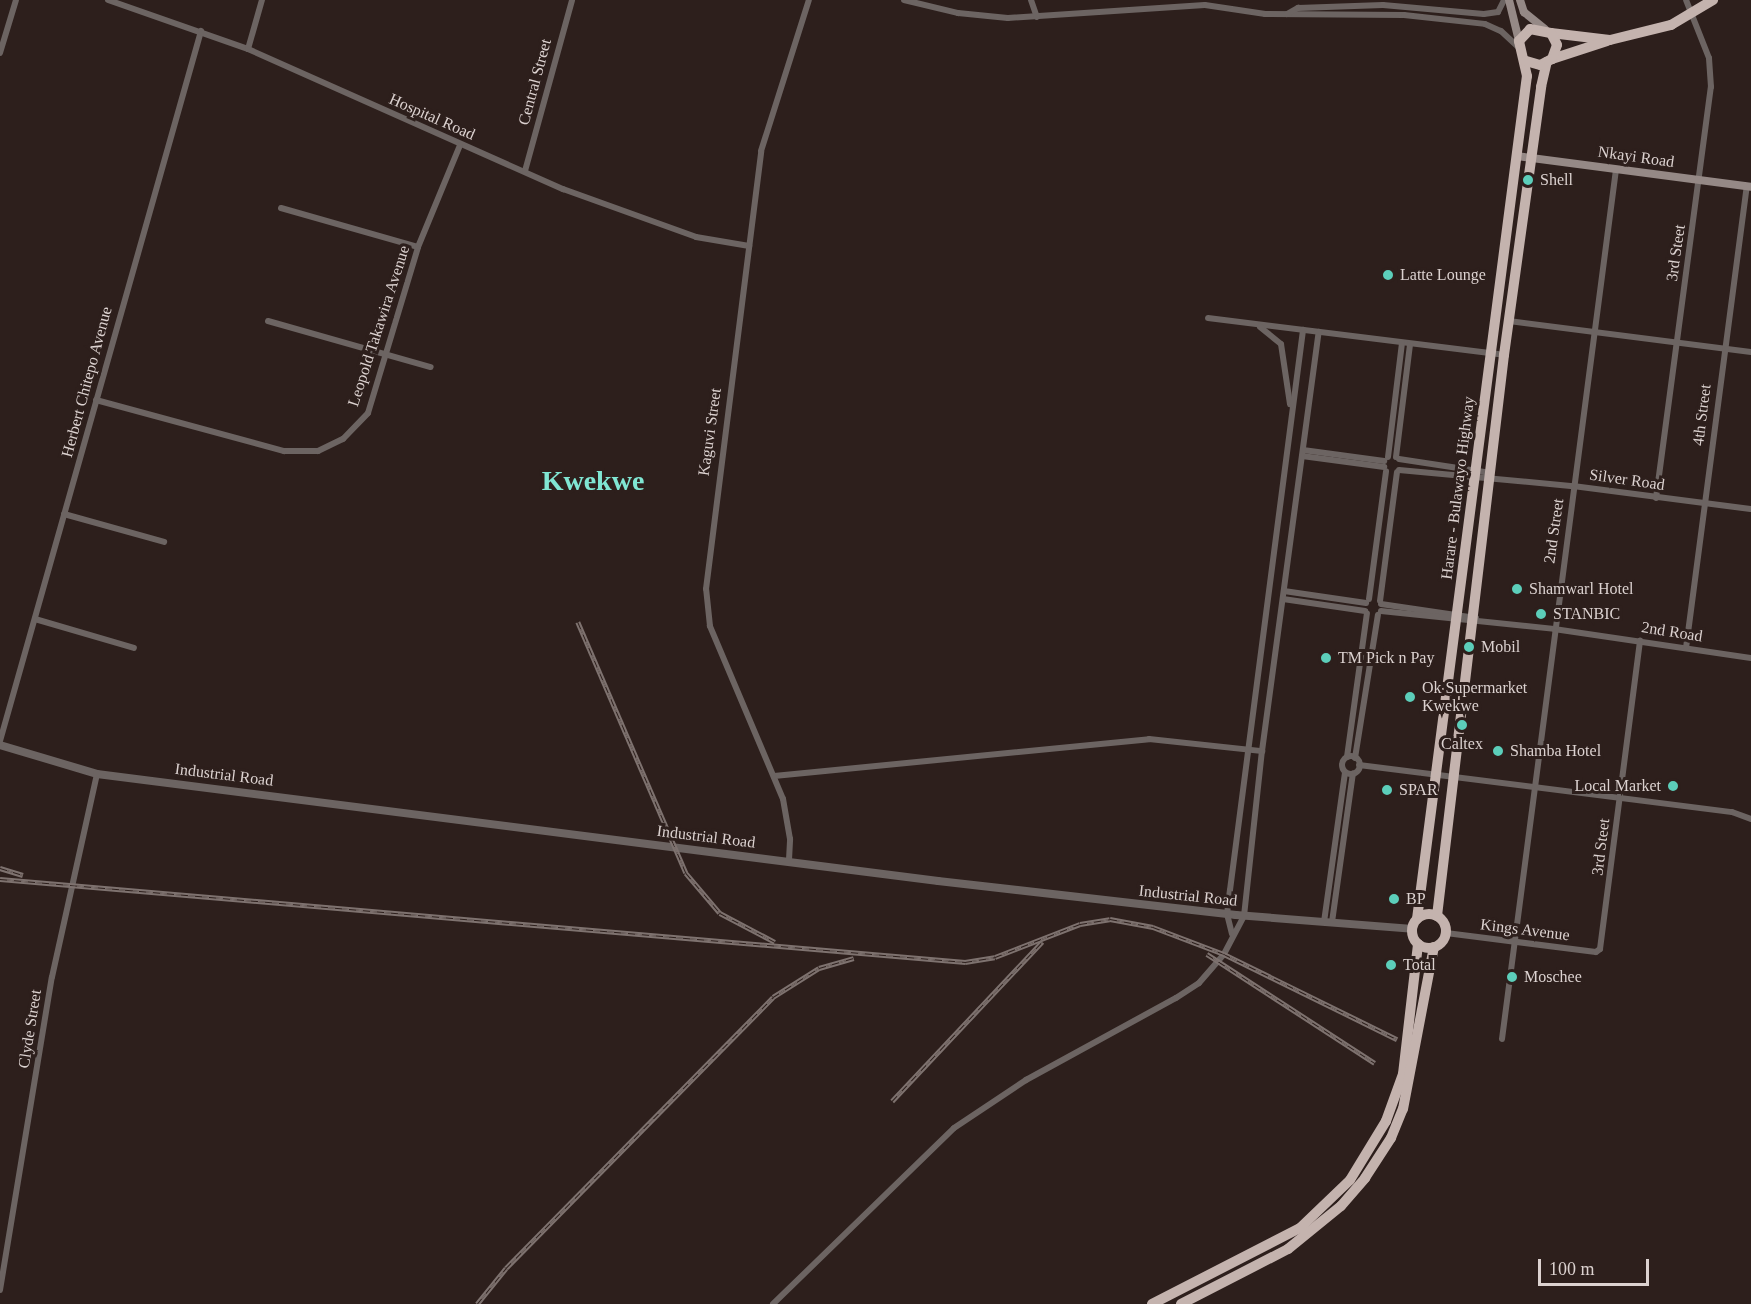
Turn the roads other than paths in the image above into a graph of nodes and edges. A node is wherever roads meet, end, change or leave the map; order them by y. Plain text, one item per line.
1 (16, 0) edge
2 (108, 0) edge
3 (262, 0) edge
4 (572, 0) edge
5 (809, 0) edge
6 (904, 0) edge
7 (1031, 0) edge
8 (1298, 0) edge
9 (1507, 0) edge
10 (1520, 0) edge
11 (1686, 0) edge
12 (1713, 0) edge
13 (1205, 2) edge
14 (1298, 12) junction
15 (1692, 14) junction
16 (1037, 17) junction
17 (201, 31) junction
18 (1548, 31) junction
19 (1610, 40) junction
20 (1519, 45) junction
21 (248, 49) junction
22 (0, 53) edge
23 (1550, 60) junction
24 (1526, 61) junction
25 (460, 145) junction
26 (1517, 156) junction
27 (1531, 158) junction
28 (1616, 170) junction
29 (525, 171) junction
30 (1700, 181) junction
31 (1514, 182) junction
32 (1527, 184) junction
33 (1749, 187) edge
34 (281, 208) dead end
35 (1508, 224) junction
36 (1522, 226) junction
37 (749, 246) junction
38 (418, 247) junction
39 (1208, 318) dead end
40 (268, 321) dead end
41 (1509, 321) junction
42 (1253, 324) junction
43 (1303, 330) junction
44 (1594, 330) junction
45 (1319, 332) junction
46 (1677, 341) junction
47 (1402, 343) junction
48 (1410, 344) junction
49 (1724, 348) junction
50 (1751, 352) edge
51 (386, 353) junction
52 (1490, 354) junction
53 (1504, 355) junction
54 (431, 367) dead end
55 (96, 400) junction
56 (1291, 419) junction
57 (1482, 425) junction
58 (1496, 427) junction
59 (1303, 453) junction
60 (1397, 458) junction
61 (1386, 464) junction
62 (1398, 471) junction
63 (1475, 475) junction
64 (1493, 478) junction
65 (1573, 486) junction
66 (1656, 498) junction
67 (1704, 504) junction
68 (1751, 509) edge
69 (64, 514) junction
70 (164, 542) dead end
71 (1283, 595) junction
72 (1367, 601) junction
73 (1380, 608) junction
74 (1366, 612) junction
75 (1457, 617) junction
76 (35, 619) junction
77 (1474, 619) junction
78 (1554, 629) junction
79 (1640, 641) junction
80 (134, 648) dead end
81 (1686, 648) junction
82 (1259, 655) junction
83 (1275, 657) junction
84 (1751, 658) edge
85 (0, 741) edge
86 (0, 745) edge
87 (1247, 749) junction
88 (1262, 751) junction
89 (1347, 758) junction
90 (1355, 758) junction
91 (1359, 765) junction
92 (1345, 772) junction
93 (1353, 773) junction
94 (97, 774) junction
95 (1437, 774) junction
96 (1451, 776) junction
97 (774, 777) junction
98 (1534, 787) junction
99 (1620, 797) junction
100 (1751, 819) edge
101 (789, 860) junction
102 (1427, 861) junction
103 (1441, 864) junction
104 (1227, 914) junction
105 (1244, 916) junction
106 (1437, 916) junction
107 (1328, 922) junction
108 (1415, 924) junction
109 (1446, 933) junction
110 (1232, 934) junction
111 (1515, 943) junction
112 (1418, 944) junction
113 (1434, 947) junction
114 (1600, 949) joint
115 (1421, 992) junction
116 (1502, 1039) dead end
117 (0, 1290) edge
118 (773, 1304) edge
119 (1152, 1304) edge
120 (1181, 1304) edge

1 - 22 street
2 - 17 street, Hospital Road
3 - 21 street
4 - 29 street, Central Street
5 - 37 street, Kaguvi Street
6 - 16 street
7 - 16 street
8 - 14 street
9 - 14 street
9 - 20 main road
10 - 18 main road
11 - 15 street, 3rd Steet
12 - 15 highway
13 - 14 street
13 - 16 street
14 - 20 street
15 - 19 highway
15 - 30 street, 3rd Steet
17 - 21 street, Hospital Road
17 - 55 street, Herbert Chitepo Avenue
18 - 19 highway
18 - 20 highway
18 - 23 highway, Harare - Bulawayo Highway
19 - 23 highway
20 - 24 highway
21 - 25 street, Hospital Road
23 - 24 highway
23 - 27 highway, Harare - Bulawayo Highway
24 - 26 highway, Harare - Bulawayo Highway
25 - 29 street, Hospital Road
25 - 38 street, Leopold Takawira Avenue
26 - 27 main road, Nkayi Road
26 - 31 highway, Harare - Bulawayo Highway
27 - 28 main road, Nkayi Road
27 - 32 highway, Harare - Bulawayo Highway
28 - 30 main road, Nkayi Road
28 - 44 street, 2nd Street
29 - 37 street, Hospital Road
30 - 33 main road, Nkayi Road
30 - 46 street, 3rd Steet
31 - 32 highway
31 - 35 highway, Harare - Bulawayo Highway
32 - 36 highway, Harare - Bulawayo Highway
33 - 49 street, 4th Street
34 - 38 street
35 - 36 highway
35 - 52 highway, Harare - Bulawayo Highway
36 - 41 highway, Harare - Bulawayo Highway
37 - 97 street, Kaguvi Street
38 - 51 street, Leopold Takawira Avenue
39 - 42 street
40 - 51 street
41 - 44 street
41 - 53 highway, Harare - Bulawayo Highway
42 - 43 street
42 - 56 street
43 - 45 street
43 - 56 street
44 - 46 street
44 - 65 street, 2nd Street
45 - 47 street
45 - 59 street
46 - 49 street
46 - 66 street, 3rd Steet
47 - 48 street
47 - 61 street
48 - 52 street
48 - 60 street
49 - 50 street
49 - 67 street, 4th Street
51 - 54 street
51 - 55 street, Leopold Takawira Avenue
52 - 53 street
52 - 57 highway, Harare - Bulawayo Highway
53 - 58 highway, Harare - Bulawayo Highway
55 - 69 street, Herbert Chitepo Avenue
56 - 82 street
57 - 58 highway
57 - 63 highway, Harare - Bulawayo Highway
58 - 64 highway, Harare - Bulawayo Highway
59 - 61 street
59 - 71 street
60 - 61 street
60 - 62 street
60 - 63 street
61 - 62 street
61 - 72 street
62 - 63 street
62 - 73 street
63 - 64 street, Silver Road
63 - 75 highway, Harare - Bulawayo Highway
64 - 65 street, Silver Road
64 - 77 highway, Harare - Bulawayo Highway
65 - 66 street, Silver Road
65 - 78 street, 2nd Street
66 - 67 street, Silver Road
67 - 68 street, Silver Road
67 - 81 street, 4th Street
69 - 70 street
69 - 76 street, Herbert Chitepo Avenue
71 - 72 street
71 - 74 street
71 - 83 street
72 - 73 street
72 - 74 street
73 - 74 street
73 - 75 street, 2nd Road
73 - 90 street
74 - 89 street
75 - 77 street, 2nd Road
75 - 95 highway, Harare - Bulawayo Highway
76 - 80 street
76 - 85 street, Herbert Chitepo Avenue
77 - 78 street, 2nd Road
77 - 96 highway, Harare - Bulawayo Highway
78 - 79 street, 2nd Road
78 - 98 street, 2nd Street
79 - 81 street, 2nd Road
79 - 99 street, 3rd Steet
81 - 84 street, 2nd Road
82 - 83 street
82 - 87 street
83 - 88 street
86 - 94 street, Industrial Road
87 - 88 street
87 - 97 street
87 - 104 street
88 - 105 street
89 - 90 street
89 - 92 street
90 - 91 street
91 - 93 street
91 - 95 street
92 - 93 street
92 - 107 street
93 - 107 street
94 - 101 street, Industrial Road
94 - 117 street, Clyde Street
95 - 96 street
95 - 102 highway, Harare - Bulawayo Highway
96 - 98 street
96 - 103 highway, Harare - Bulawayo Highway
97 - 101 street, Kaguvi Street
98 - 99 street
98 - 111 street, 2nd Street
99 - 100 street
99 - 114 street, 3rd Steet
101 - 104 street, Industrial Road
102 - 103 highway
102 - 108 highway, Harare - Bulawayo Highway
103 - 106 highway, Harare - Bulawayo Highway
104 - 105 street, Industrial Road
104 - 110 street
105 - 107 street, Industrial Road
105 - 110 street
106 - 108 highway
106 - 109 highway
107 - 108 street, Industrial Road
108 - 112 highway
109 - 111 street, Kings Avenue
109 - 113 highway
110 - 118 street
111 - 114 street, Kings Avenue
111 - 116 street, 2nd Street
112 - 113 highway
112 - 115 highway
113 - 115 highway
115 - 119 highway
115 - 120 highway

